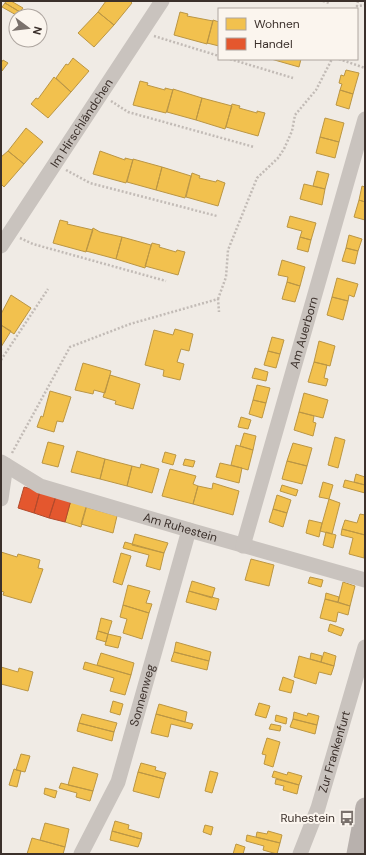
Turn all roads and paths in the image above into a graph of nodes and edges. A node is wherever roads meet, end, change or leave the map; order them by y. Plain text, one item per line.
1 (162, 1) edge
2 (323, 1) edge
3 (358, 1) edge
4 (329, 2) dead end
5 (365, 5) edge
6 (356, 8) edge
7 (141, 32) junction
8 (218, 56) edge
9 (233, 60) edge
10 (331, 60) edge
11 (342, 60) edge
12 (365, 68) edge
13 (293, 78) dead end
14 (101, 94) junction
15 (365, 119) edge
16 (254, 147) dead end
17 (54, 164) junction
18 (216, 216) dead end
19 (9, 233) junction
20 (1, 246) edge
21 (166, 282) dead end
22 (48, 289) dead end
23 (218, 299) junction
24 (219, 312) dead end
25 (1, 360) edge
26 (4, 464) edge
27 (1, 499) edge
28 (189, 530) junction
29 (243, 546) junction
30 (365, 580) edge
31 (365, 647) edge
32 (365, 807) edge
33 (81, 854) edge
34 (300, 854) edge
35 (356, 854) edge

1 - 7 street, Im Hirschländchen
2 - 4 path
3 - 6 path
5 - 6 path
7 - 8 path
7 - 14 street, Im Hirschländchen
9 - 13 path
10 - 23 path
11 - 12 path
14 - 16 path
14 - 17 street, Im Hirschländchen
15 - 29 street, Am Auerborn
17 - 18 path
17 - 19 street, Im Hirschländchen
19 - 20 street, Im Hirschländchen
19 - 21 path
22 - 25 path
23 - 24 path
23 - 26 path
26 - 27 street
26 - 28 street, Am Ruhestein
28 - 29 street, Am Ruhestein
28 - 33 street, Sonnenweg
29 - 30 street, Am Ruhestein
31 - 34 street, Zur Frankenfurt
32 - 35 main road

